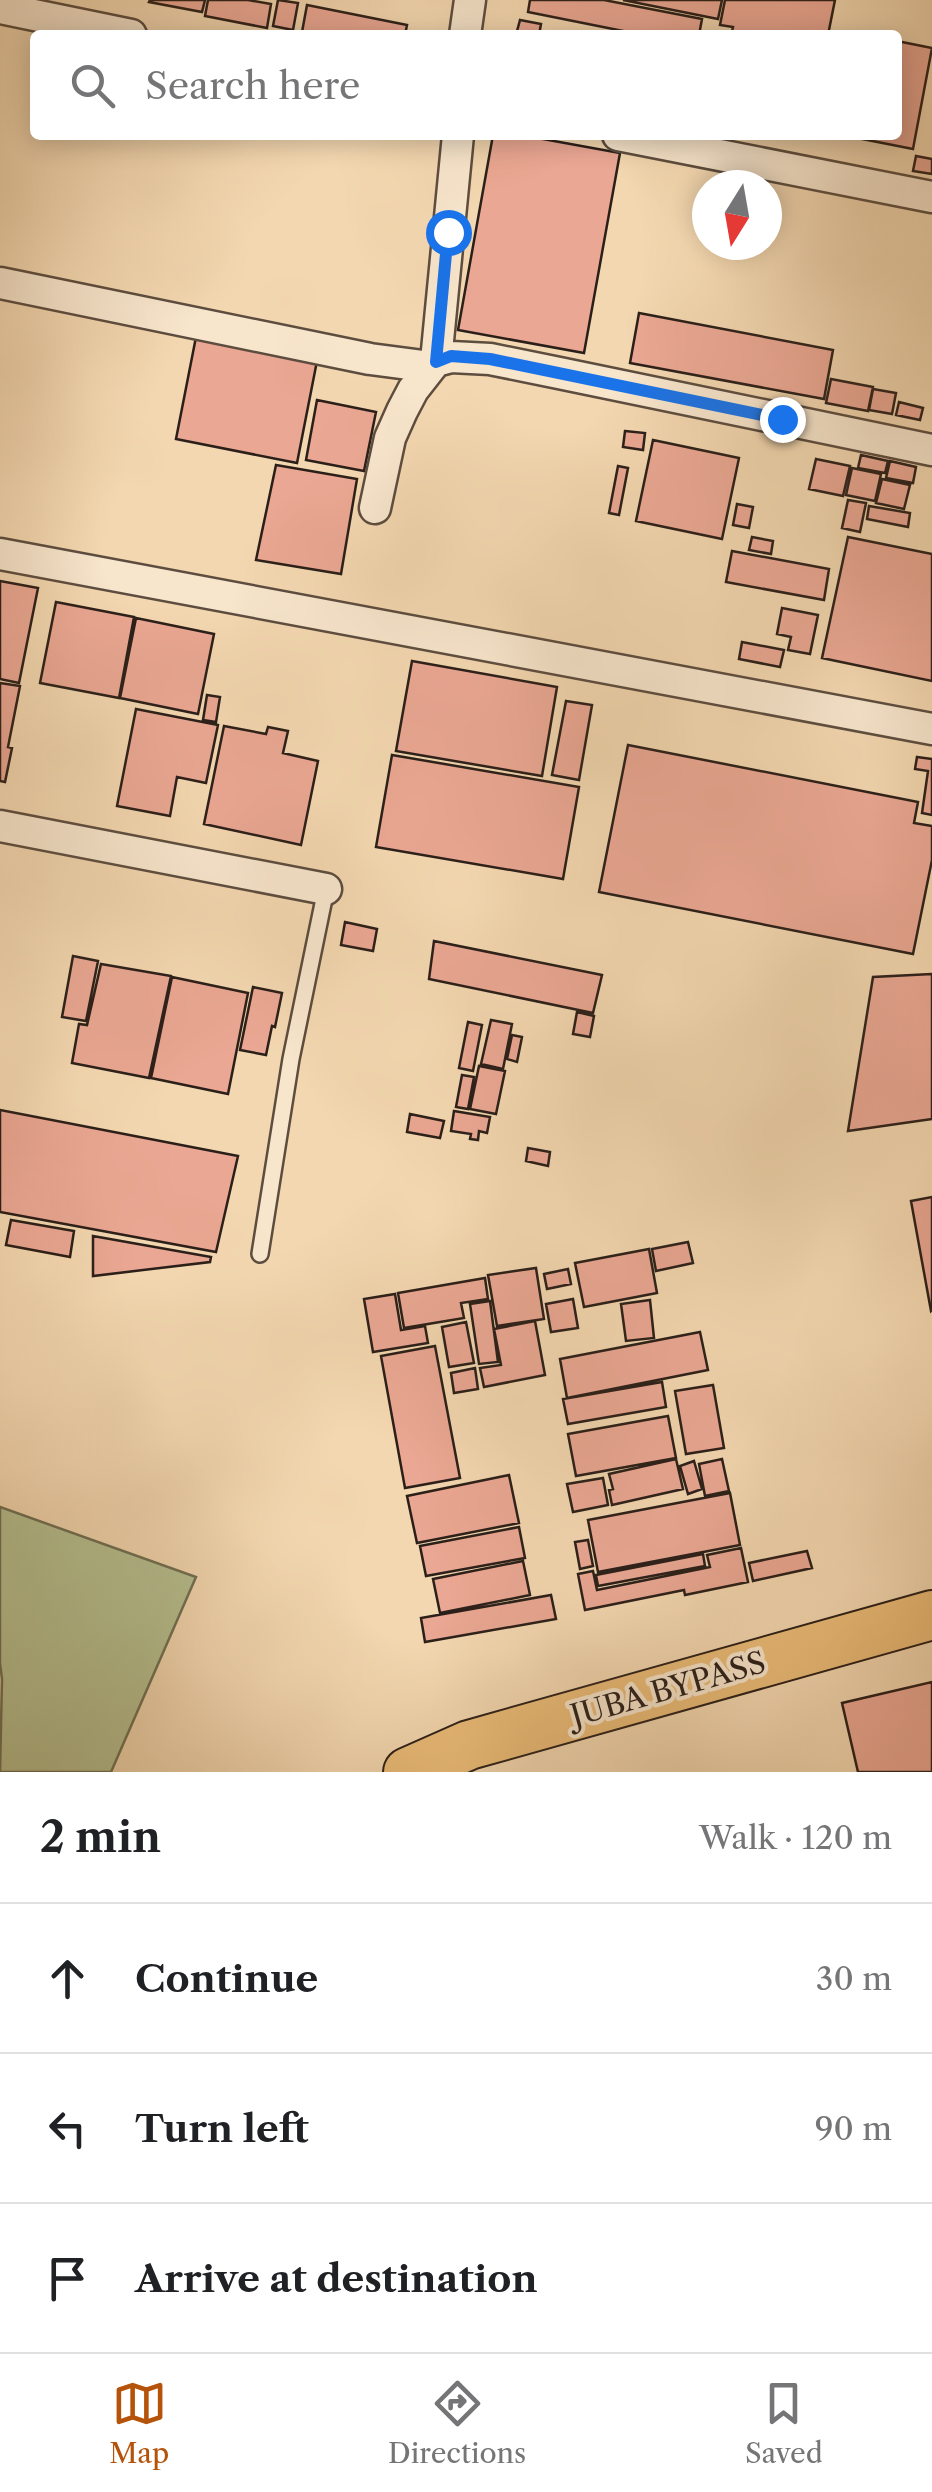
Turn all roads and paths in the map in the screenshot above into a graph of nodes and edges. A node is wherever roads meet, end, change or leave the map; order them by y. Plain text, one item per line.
1 (470, 0) edge
2 (0, 8) edge
3 (107, 30) edge
4 (465, 30) edge
5 (457, 140) edge
6 (644, 140) edge
7 (932, 196) edge
8 (0, 283) edge
9 (434, 364) junction
10 (932, 450) edge
11 (375, 508) dead end
12 (0, 554) edge
13 (932, 729) edge
14 (0, 826) edge
15 (326, 890) joint
16 (260, 1254) dead end
17 (932, 1614) edge
18 (408, 1772) edge

1 - 4 street
2 - 3 street
5 - 9 street
6 - 7 street
8 - 9 street
9 - 10 street
9 - 11 street
12 - 13 street
14 - 15 street
15 - 16 lane
17 - 18 main road, JUBA BYPASS

